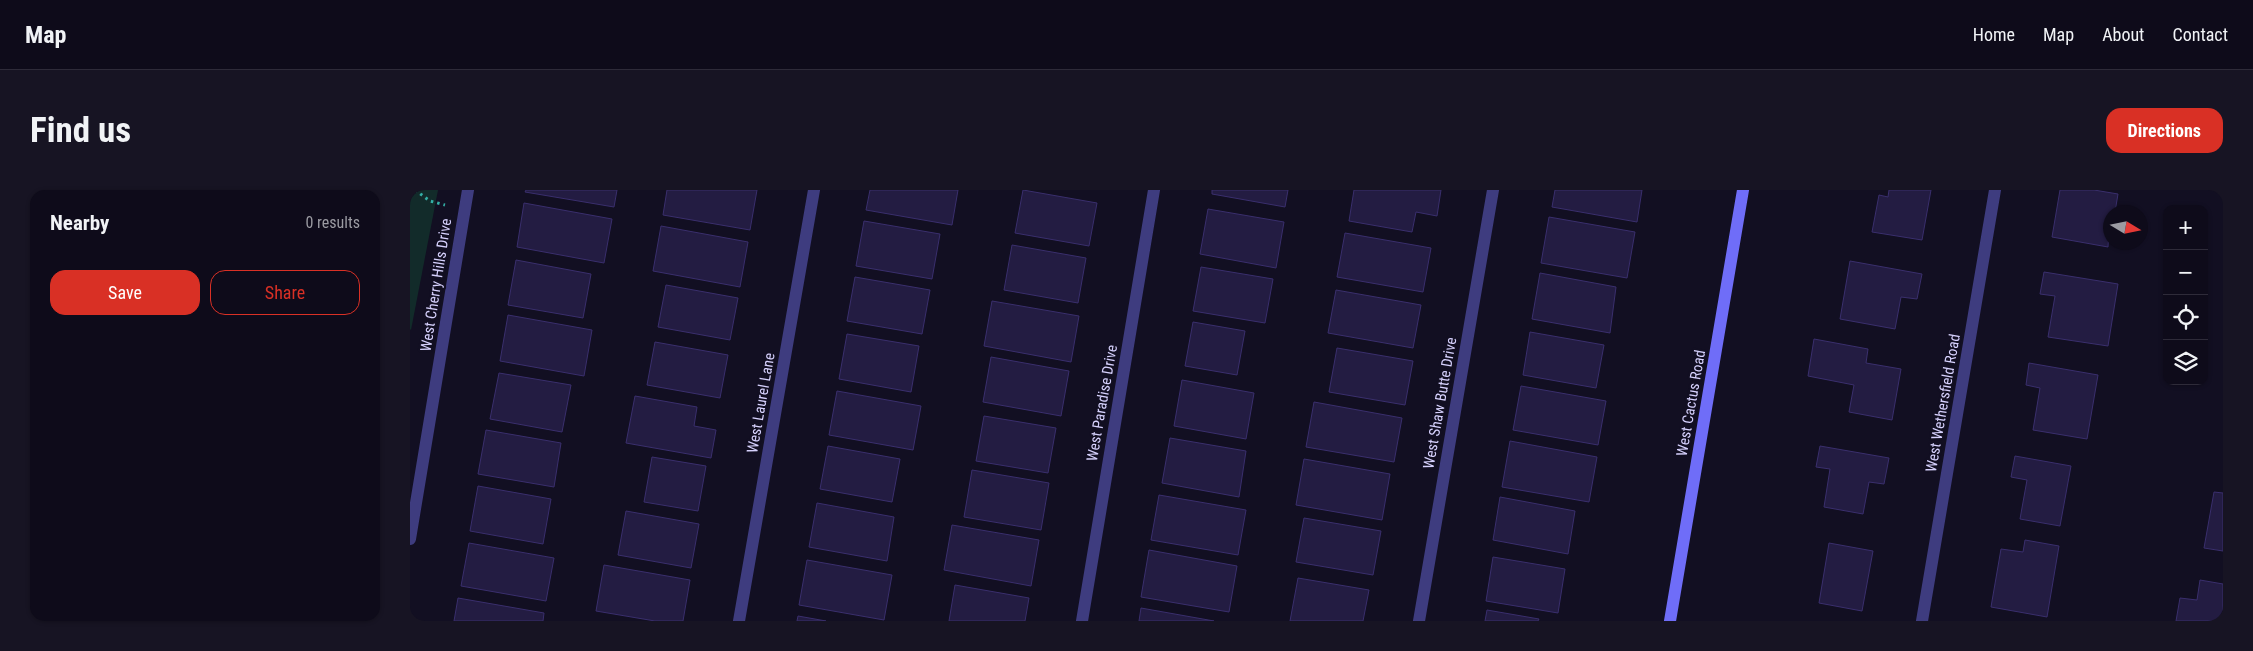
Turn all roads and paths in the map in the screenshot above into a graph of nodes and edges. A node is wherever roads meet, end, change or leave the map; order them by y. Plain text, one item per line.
1 (415, 190) edge
2 (468, 190) edge
3 (814, 190) edge
4 (1154, 190) edge
5 (1493, 190) edge
6 (1743, 190) edge
7 (1995, 190) edge
8 (465, 211) junction
9 (410, 535) edge
10 (739, 621) edge
11 (1082, 621) edge
12 (1419, 621) edge
13 (1670, 621) edge
14 (1922, 621) edge

1 - 8 path
2 - 8 street, West Cherry Hills Drive
3 - 10 street, West Laurel Lane
4 - 11 street, West Paradise Drive
5 - 12 street, West Shaw Butte Drive
6 - 13 main road, West Cactus Road
7 - 14 street, West Wethersfield Road
8 - 9 street, West Cherry Hills Drive

